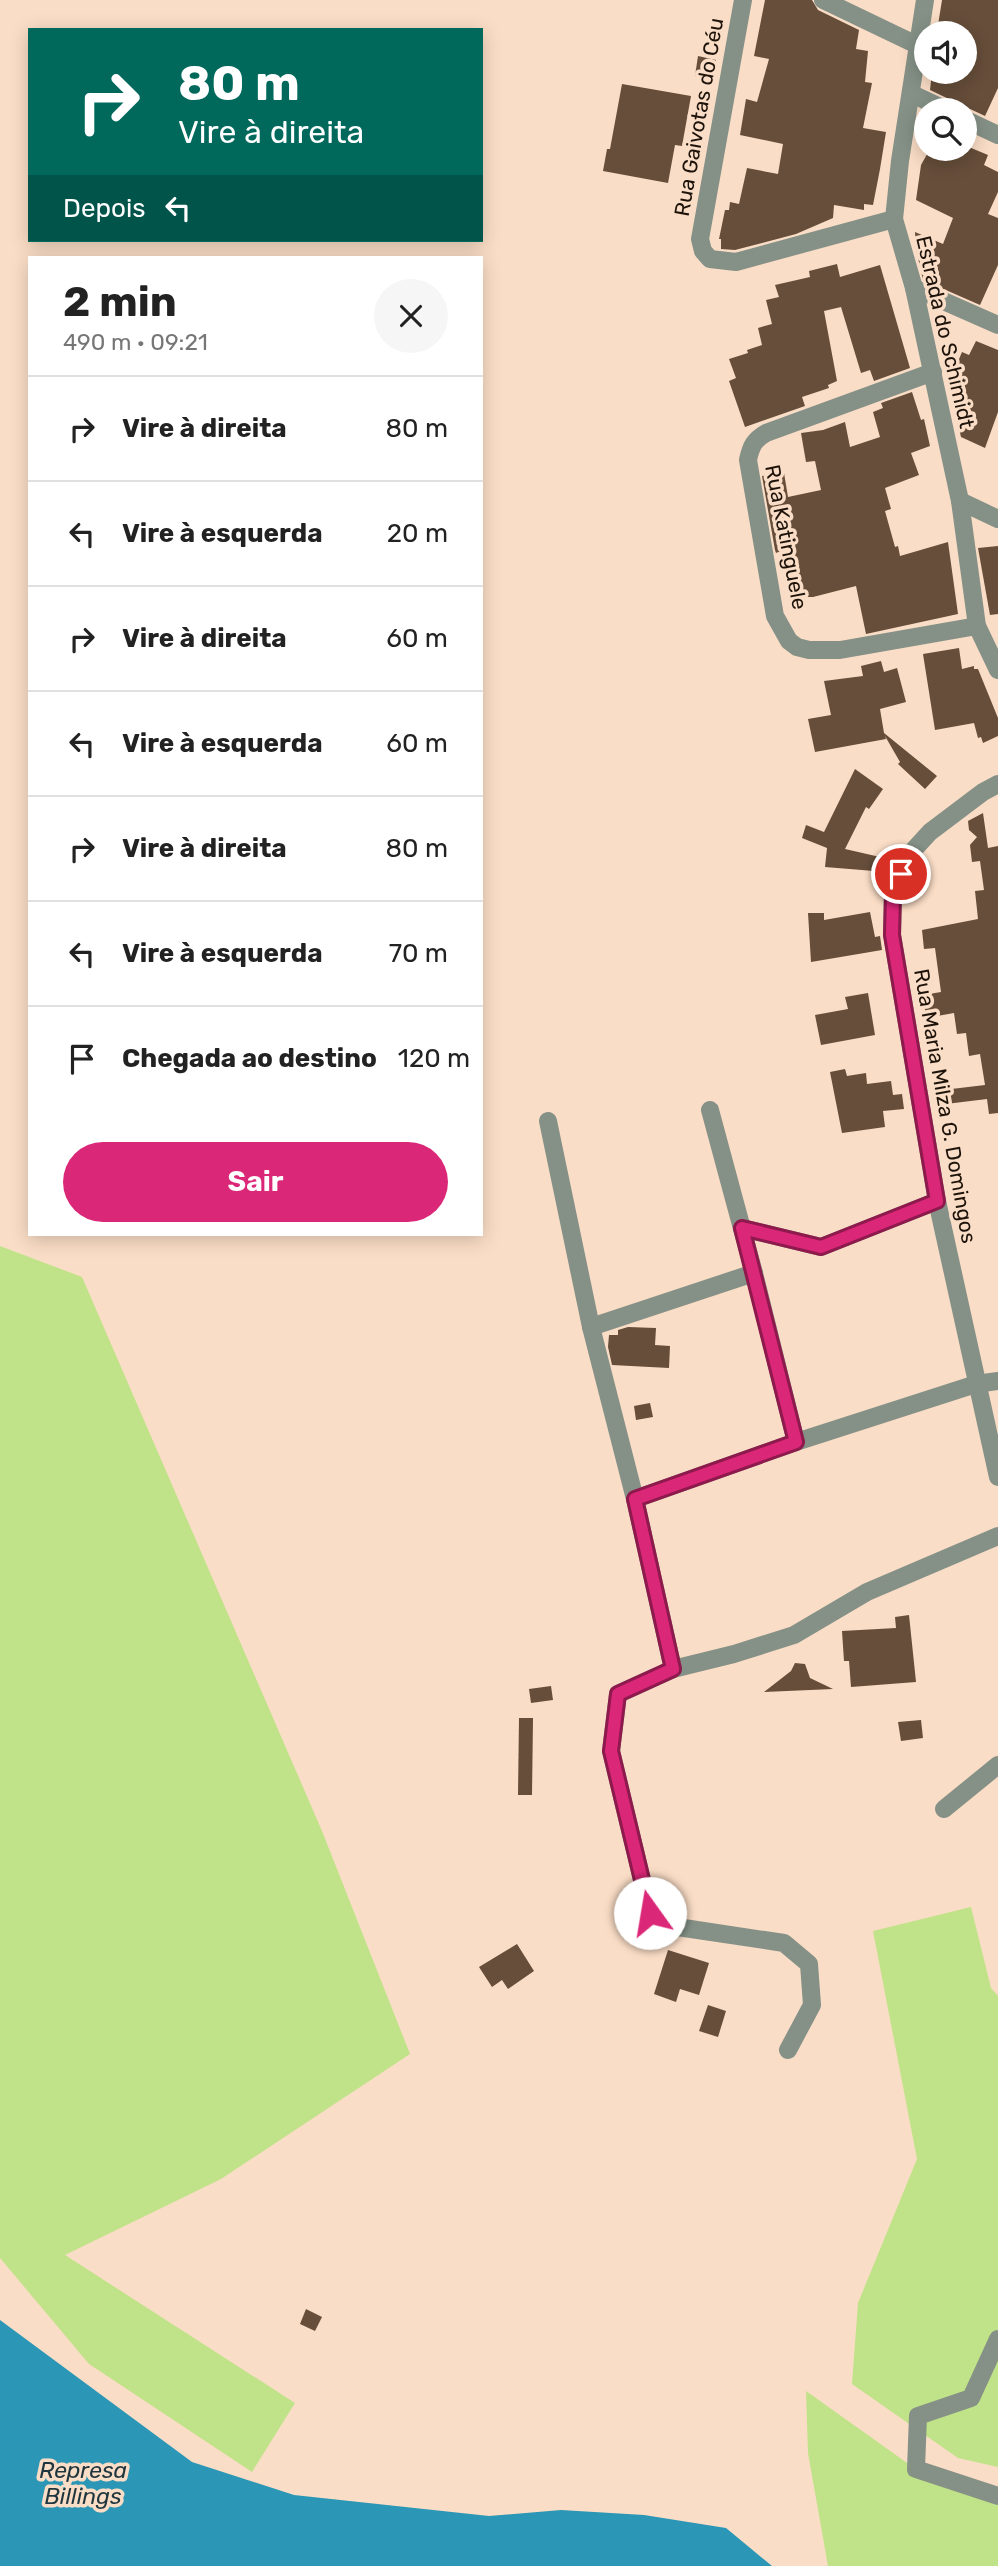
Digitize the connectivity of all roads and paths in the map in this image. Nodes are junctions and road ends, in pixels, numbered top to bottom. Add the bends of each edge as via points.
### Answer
1 (743, 0) edge
2 (822, 0) edge
3 (925, 0) edge
4 (922, 21) edge
5 (914, 44) edge
6 (914, 80) edge
7 (912, 94) junction
8 (920, 98) edge
9 (977, 125) edge
10 (998, 135) edge
11 (894, 219) junction
12 (914, 288) junction
13 (998, 325) edge
14 (933, 372) junction
15 (960, 501) junction
16 (998, 519) edge
17 (977, 626) junction
18 (998, 670) edge
19 (998, 784) edge
20 (710, 1110) dead end
21 (548, 1121) dead end
22 (937, 1201) junction
23 (742, 1228) junction
24 (754, 1273) junction
25 (591, 1326) junction
26 (998, 1381) edge
27 (976, 1384) junction
28 (796, 1442) junction
29 (998, 1477) edge
30 (635, 1499) junction
31 (998, 1536) edge
32 (673, 1669) junction
33 (998, 1765) edge
34 (944, 1809) dead end
35 (788, 2049) dead end
36 (998, 2339) edge
37 (998, 2496) edge

1 - 11 street, Rua Gaivotas do Céu via 700,239 703,251 709,259 736,262
2 - 5 street
3 - 4 street, Estrada do Schimidt
6 - 7 street, Estrada do Schimidt
7 - 8 street
7 - 11 street, Estrada do Schimidt
9 - 10 street
11 - 12 street, Estrada do Schimidt
12 - 13 street
12 - 14 street, Estrada do Schimidt
14 - 15 street, Estrada do Schimidt
14 - 17 street, Rua Katinguele via 766,433 750,448 748,460 775,616 789,641 809,650 840,650
15 - 16 street
15 - 17 street, Estrada do Schimidt
17 - 18 street, Estrada do Schimidt
19 - 22 street, Rua Maria Milza G. Domingos via 923,840 908,856 893,893 892,935
20 - 23 street
21 - 25 street
22 - 23 street via 821,1247
22 - 27 street, Rua Maria Milza G. Domingos
23 - 24 street
24 - 25 street
24 - 28 street
25 - 30 street
26 - 27 street
27 - 28 street
27 - 29 street, Rua Maria Milza G. Domingos
28 - 30 street
30 - 32 street
31 - 32 street via 867,1592 793,1635
32 - 35 street via 618,1694 611,1751 650,1913 664,1925 783,1943 809,1964 812,2005
33 - 34 street
36 - 37 street via 971,2398 918,2416 916,2469

